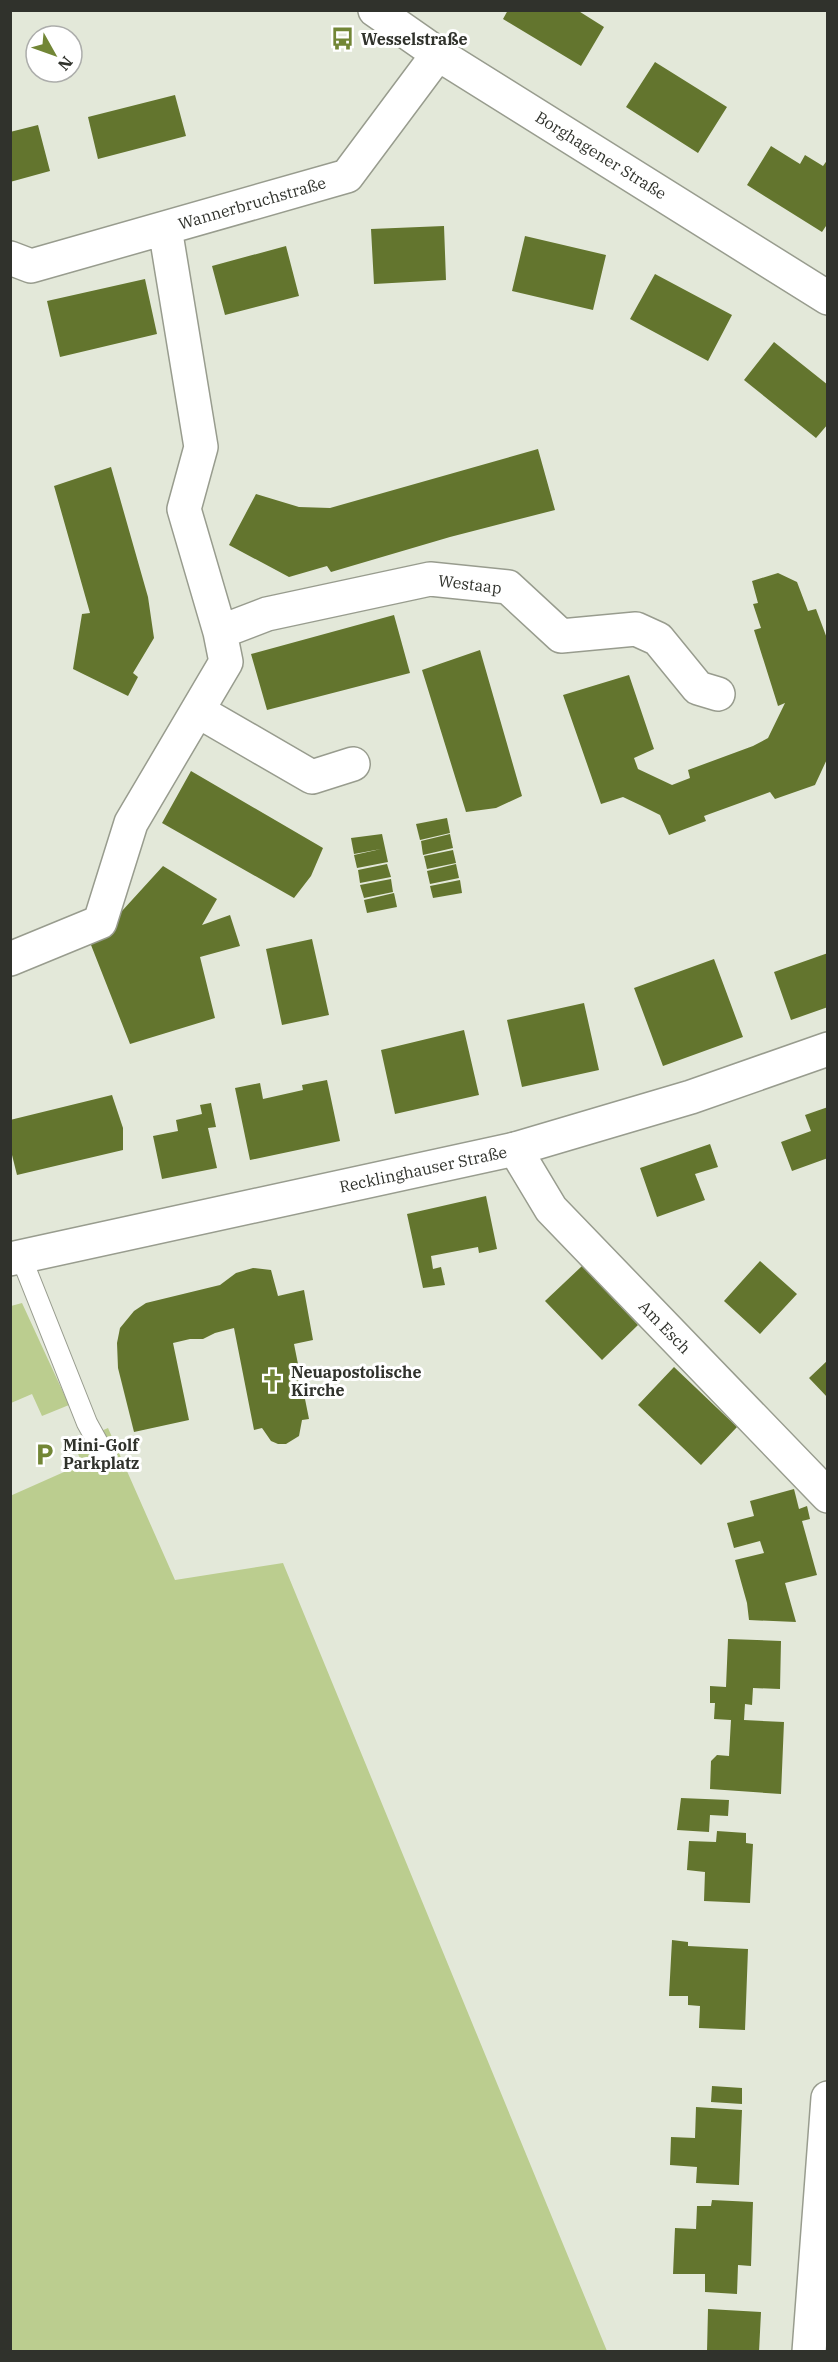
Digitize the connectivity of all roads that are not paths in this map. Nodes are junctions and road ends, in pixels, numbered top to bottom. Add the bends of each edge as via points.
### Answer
1 (375, 10) edge
2 (438, 54) junction
3 (165, 228) junction
4 (10, 258) edge
5 (828, 298) edge
6 (220, 632) junction
7 (718, 694) dead end
8 (198, 711) junction
9 (353, 764) dead end
10 (10, 959) edge
11 (828, 1049) edge
12 (514, 1149) junction
13 (16, 1258) edge
14 (103, 1452) dead end
15 (828, 1496) edge
16 (828, 2098) edge
17 (809, 2352) edge

1 - 2 street, Borghagener Straße
2 - 3 street, Wannerbruchstraße via 346,176
2 - 5 street, Borghagener Straße
3 - 4 street, Wannerbruchstraße via 31,266
3 - 6 street via 201,447 184,509
6 - 7 street, Westaap via 267,614 430,579 508,587 561,636 636,629 658,639 698,688
6 - 8 street via 226,662
8 - 9 street via 312,777
8 - 10 street via 131,823 100,922
11 - 12 street, Recklinghauser Straße via 691,1097
12 - 13 street, Recklinghauser Straße
12 - 15 street, Am Esch via 551,1209
13 - 14 lane
16 - 17 street

